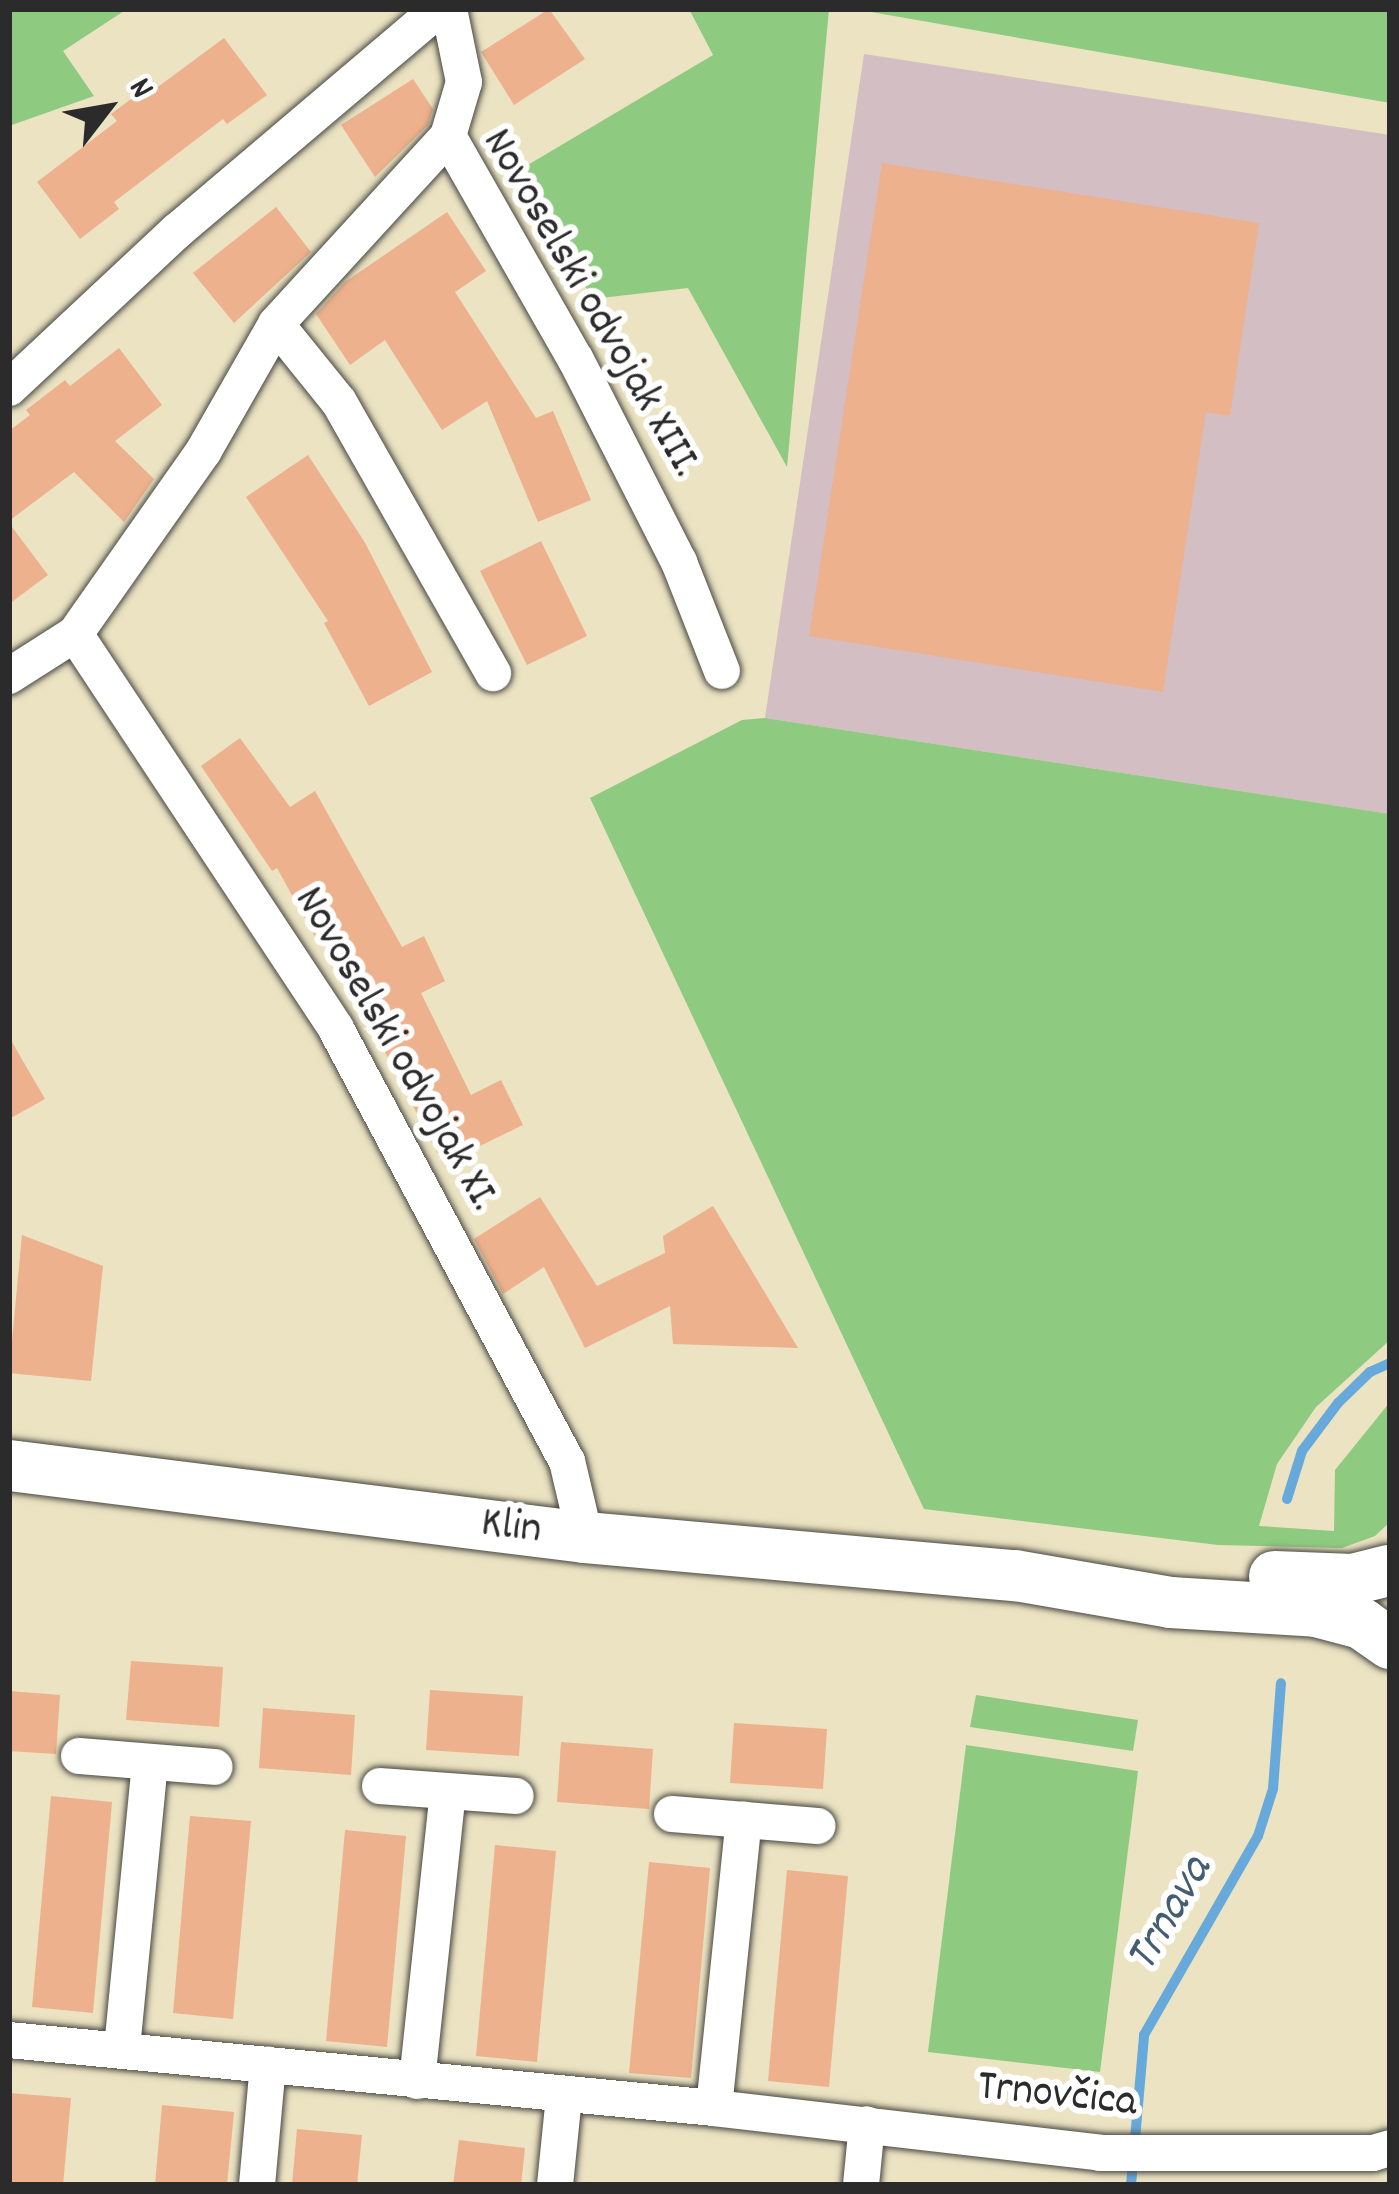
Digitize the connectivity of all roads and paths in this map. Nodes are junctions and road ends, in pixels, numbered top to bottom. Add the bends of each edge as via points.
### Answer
1 (440, 9) edge
2 (449, 9) edge
3 (448, 136) junction
4 (276, 324) junction
5 (9, 388) edge
6 (75, 634) junction
7 (722, 670) dead end
8 (493, 674) dead end
9 (9, 676) edge
10 (9, 1465) edge
11 (585, 1538) junction
12 (1389, 1569) edge
13 (1015, 1575) junction
14 (1390, 1643) edge
15 (79, 1756) dead end
16 (150, 1762) junction
17 (215, 1767) dead end
18 (380, 1786) dead end
19 (448, 1792) junction
20 (516, 1796) dead end
21 (672, 1814) dead end
22 (744, 1820) junction
23 (818, 1826) dead end
24 (9, 2041) edge
25 (122, 2048) junction
26 (268, 2064) junction
27 (417, 2081) junction
28 (564, 2096) junction
29 (714, 2108) junction
30 (867, 2124) junction
31 (1390, 2148) edge
32 (1092, 2163) edge
33 (257, 2185) edge
34 (556, 2185) edge
35 (861, 2185) edge

1 - 5 street via 177,232
2 - 3 street via 464,82
3 - 4 street, Novoselski odvojak XIII.
3 - 7 street, Novoselski odvojak XIII. via 576,360 679,562
4 - 6 street, Novoselski odvojak XIII. via 203,452
4 - 8 street via 339,402
6 - 9 street
6 - 11 street, Novoselski odvojak XI. via 336,1029 568,1460
10 - 11 street, Klin
11 - 13 street, Klin
12 - 13 street, Klin via 1352,1579
12 - 14 street via 1376,1616
13 - 14 street, Klin via 1170,1602 1332,1613
15 - 16 street
16 - 17 street
16 - 25 street
18 - 19 street
19 - 20 street
19 - 27 street
21 - 22 street
22 - 23 street
22 - 29 street
24 - 25 street, Trnovčica
25 - 26 street, Trnovčica
26 - 27 street, Trnovčica
26 - 33 street
27 - 28 street, Trnovčica
28 - 29 street, Trnovčica
28 - 34 street
29 - 30 street, Trnovčica
30 - 32 street, Trnovčica
30 - 35 street
31 - 32 street, Trnovčica

